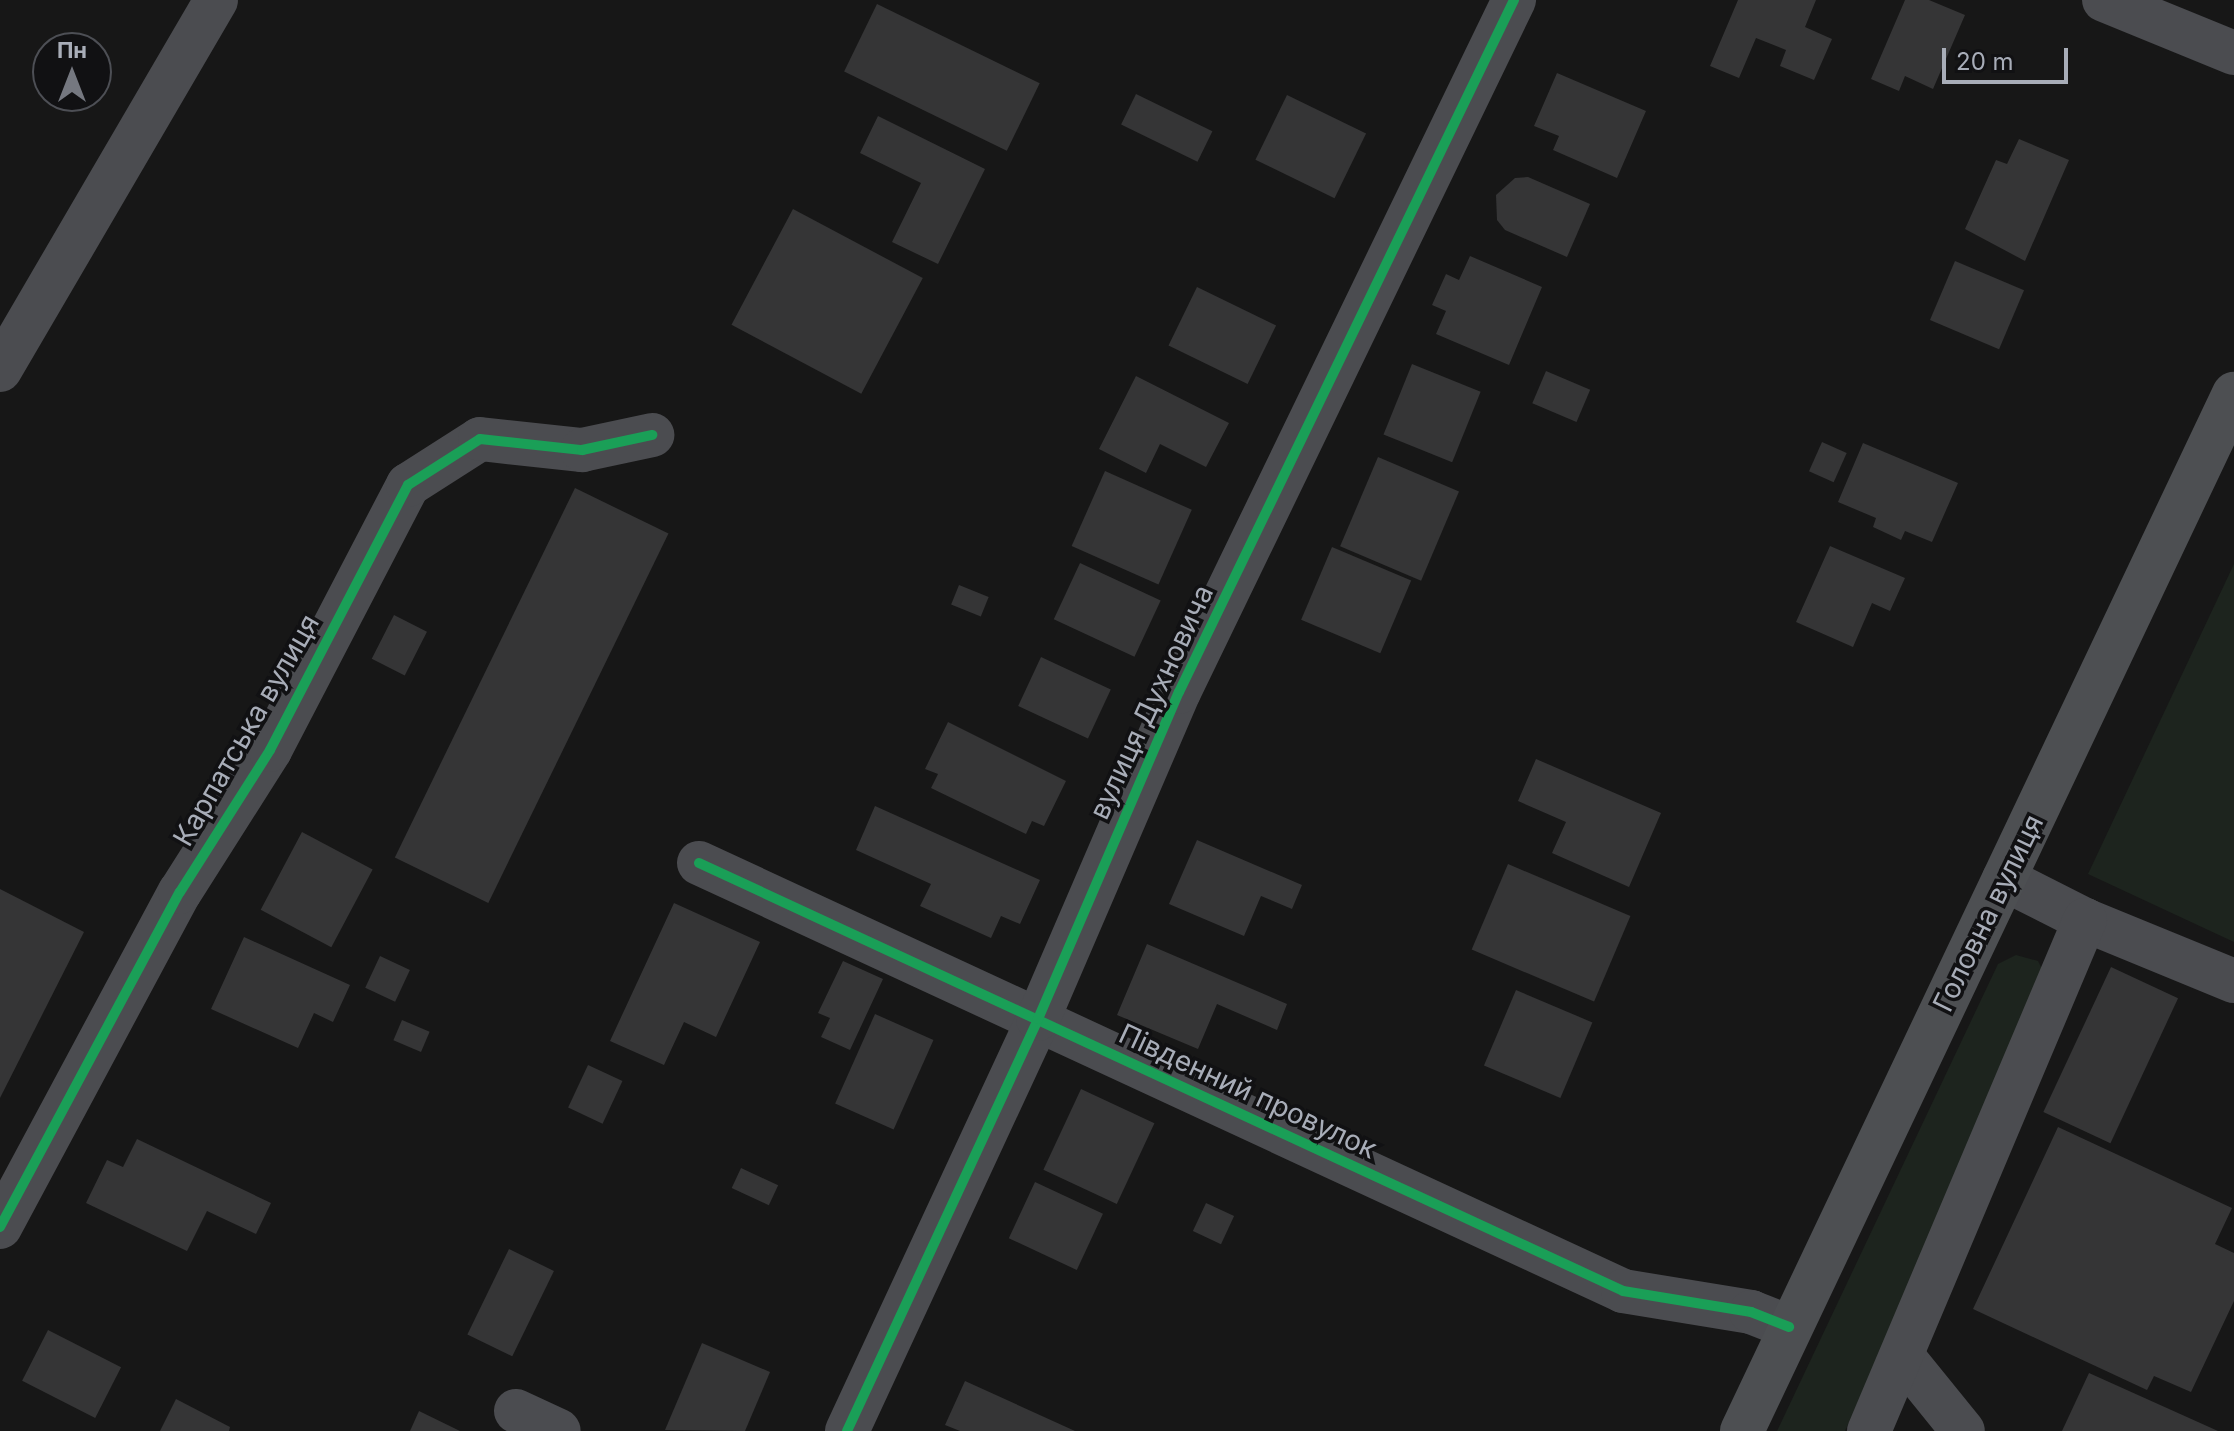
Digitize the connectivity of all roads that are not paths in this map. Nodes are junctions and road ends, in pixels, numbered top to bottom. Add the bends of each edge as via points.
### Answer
1 (216, 0) edge
2 (1514, 0) edge
3 (2104, 0) edge
4 (2234, 53) edge
5 (0, 370) edge
6 (2234, 394) edge
7 (652, 435) dead end
8 (699, 863) dead end
9 (2004, 879) junction
10 (2085, 920) junction
11 (2234, 981) edge
12 (1038, 1019) junction
13 (0, 1227) edge
14 (1789, 1327) junction
15 (1903, 1357) junction
16 (516, 1411) dead end
17 (559, 1431) edge
18 (847, 1431) edge
19 (1742, 1431) edge
20 (1869, 1431) edge
21 (1963, 1431) edge

1 - 5 street
2 - 12 street, вулиця Духновича via 1179,692
3 - 4 street
6 - 9 main road, Головна вулиця
7 - 13 street, Карпатська вулиця via 582,450 480,439 408,485 270,750 180,892
8 - 12 street, Південний провулок
9 - 10 street
9 - 14 main road, Головна вулиця
10 - 11 street
10 - 15 street
12 - 14 street, Південний провулок via 1623,1291 1751,1312
12 - 18 street, вулиця Духновича
14 - 19 main road, Головна вулиця
15 - 20 street
15 - 21 street
16 - 17 street

